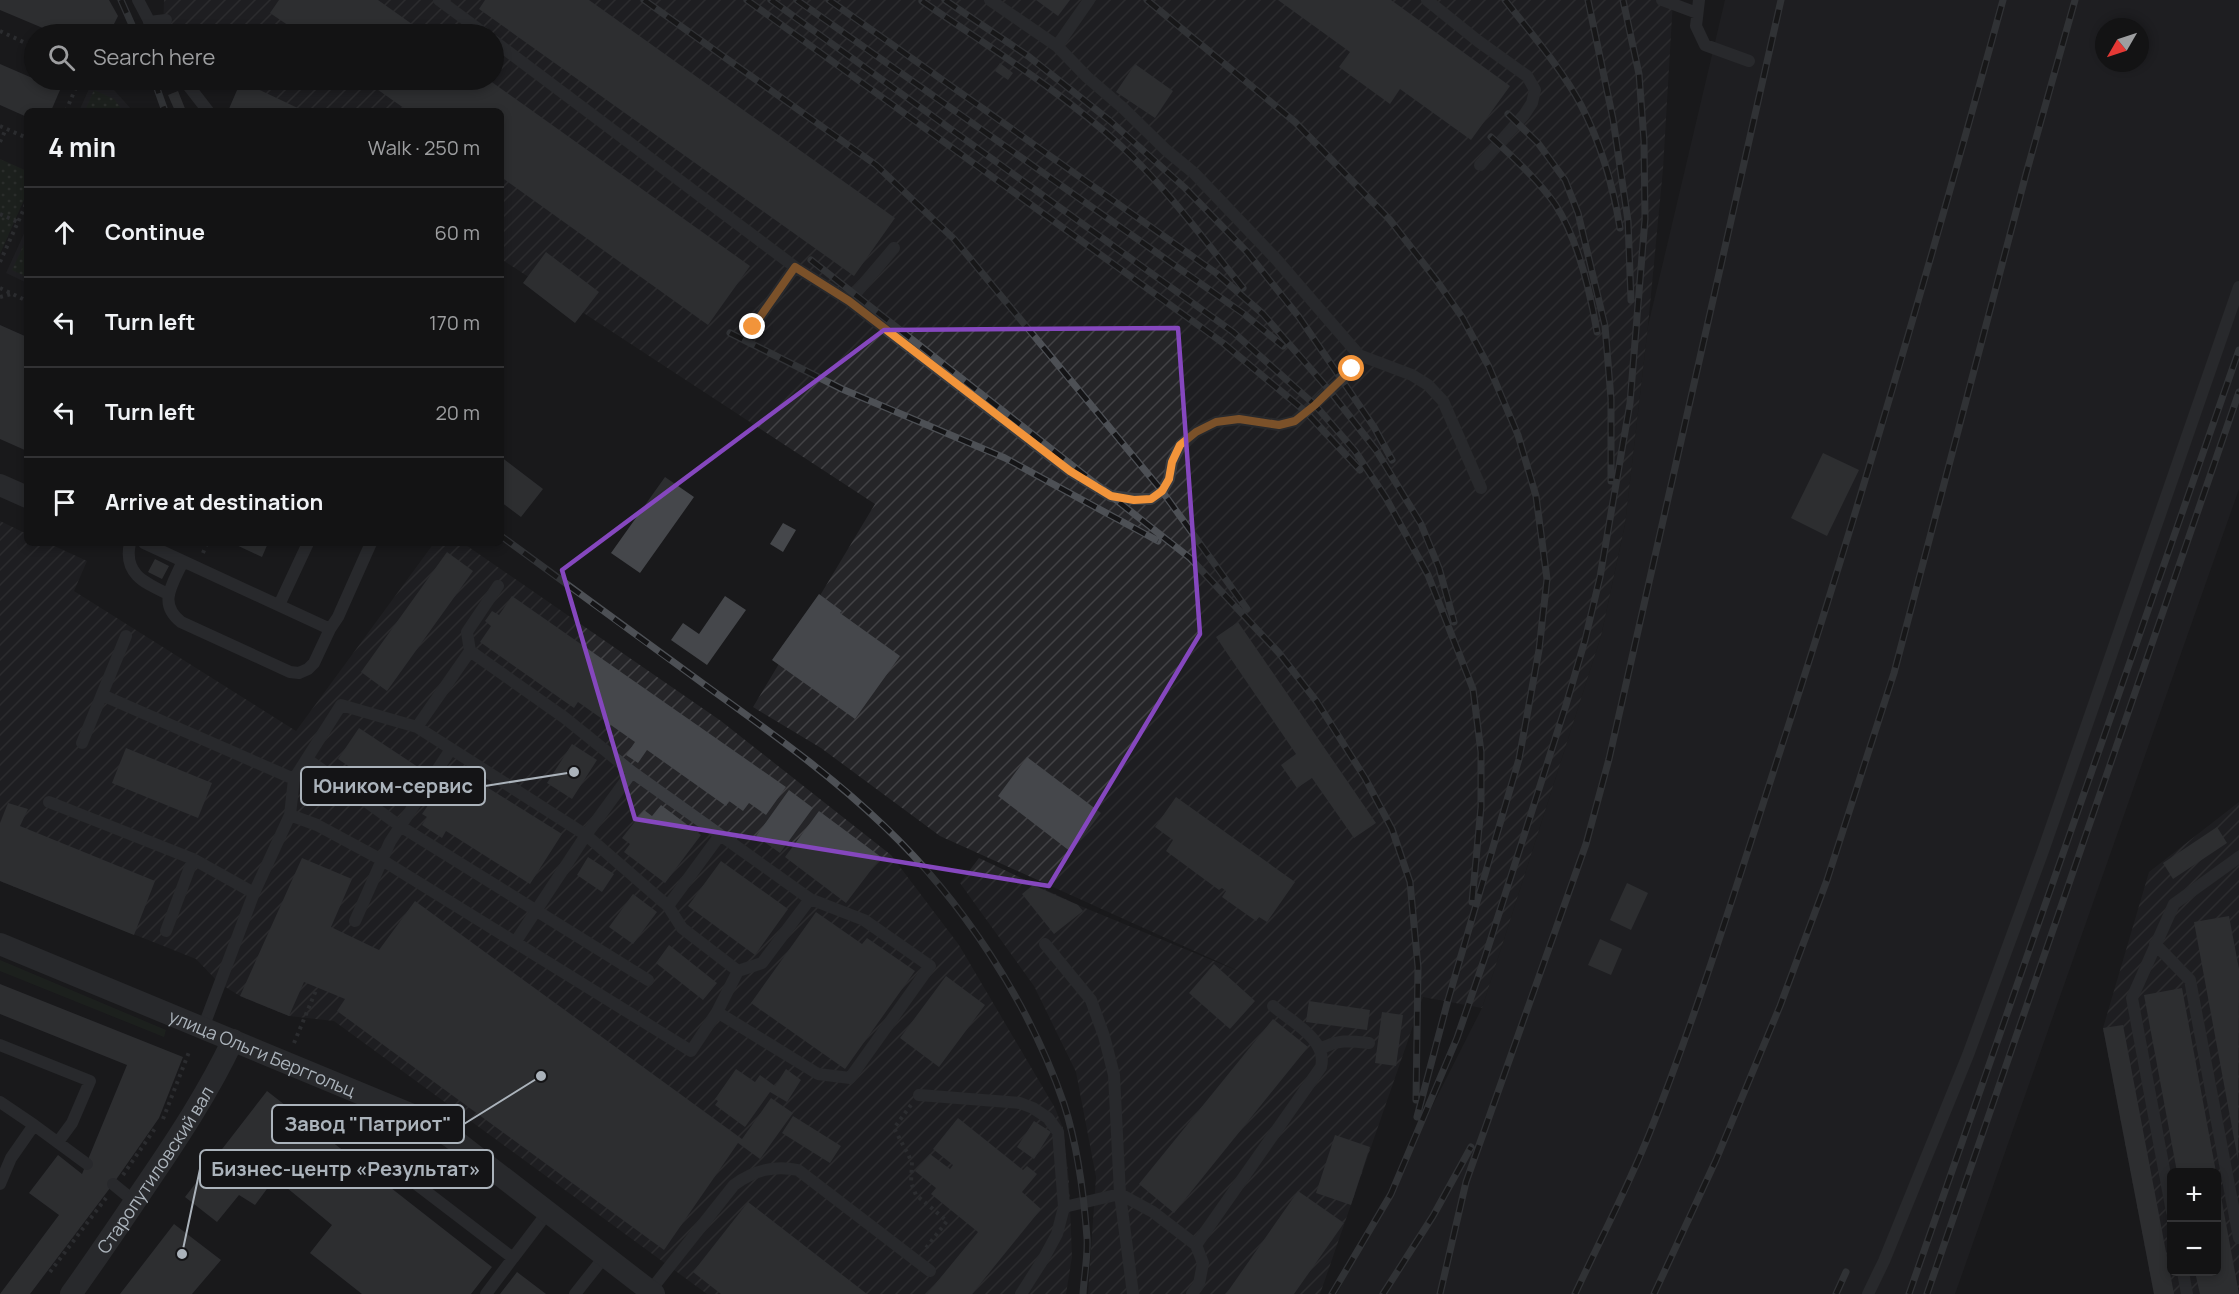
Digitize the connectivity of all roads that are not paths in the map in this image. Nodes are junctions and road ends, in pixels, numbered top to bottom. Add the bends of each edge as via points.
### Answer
1 (138, 0) edge
2 (439, 0) edge
3 (990, 0) edge
4 (1089, 0) edge
5 (1427, 0) edge
6 (1662, 0) edge
7 (453, 4) edge
8 (1698, 6) edge
9 (166, 20) dead end
10 (149, 22) joint
11 (474, 24) edge
12 (1057, 46) junction
13 (504, 49) edge
14 (1749, 61) dead end
15 (192, 90) edge
16 (206, 108) edge
17 (1480, 165) dead end
18 (894, 248) dead end
19 (795, 267) junction
20 (2239, 287) edge
21 (849, 301) junction
22 (753, 327) dead end
23 (1359, 354) junction
24 (0, 485) edge
25 (1480, 488) dead end
26 (24, 497) edge
27 (130, 546) edge
28 (150, 546) edge
29 (307, 546) edge
30 (370, 546) edge
31 (183, 561) junction
32 (498, 586) dead end
33 (168, 594) junction
34 (279, 606) junction
35 (330, 629) junction
36 (126, 636) dead end
37 (470, 651) junction
38 (102, 695) junction
39 (417, 727) junction
40 (82, 743) dead end
41 (451, 749) junction
42 (307, 759) junction
43 (632, 772) junction
44 (294, 779) junction
45 (49, 802) dead end
46 (290, 815) junction
47 (400, 826) junction
48 (586, 835) junction
49 (720, 835) junction
50 (2239, 857) edge
51 (192, 859) junction
52 (382, 860) junction
53 (254, 893) junction
54 (810, 899) junction
55 (668, 906) junction
56 (536, 909) junction
57 (355, 921) dead end
58 (166, 931) dead end
59 (516, 941) junction
60 (0, 944) edge
61 (1045, 944) dead end
62 (2155, 944) junction
63 (738, 971) junction
64 (648, 980) dead end
65 (1273, 1006) dead end
66 (717, 1011) junction
67 (203, 1028) junction
68 (233, 1040) junction
69 (1370, 1043) dead end
70 (0, 1045) edge
71 (1321, 1049) junction
72 (919, 1095) road end
73 (0, 1102) edge
74 (34, 1125) junction
75 (58, 1142) junction
76 (87, 1164) dead end
77 (407, 1177) dead end
78 (0, 1184) edge
79 (114, 1185) road end
80 (2167, 1185) edge
81 (1120, 1194) junction
82 (135, 1202) junction
83 (1064, 1207) junction
84 (548, 1212) junction
85 (2239, 1238) edge
86 (1196, 1245) junction
87 (605, 1256) junction
88 (513, 1258) junction
89 (930, 1271) dead end
90 (2183, 1276) edge
91 (652, 1292) edge
92 (70, 1294) edge
93 (486, 1294) edge
94 (575, 1294) edge
95 (1021, 1294) edge
96 (1133, 1294) edge
97 (1192, 1294) edge
98 (1868, 1294) edge
99 (2187, 1294) edge

1 - 10 lane
2 - 7 lane
3 - 12 lane
4 - 12 lane
5 - 17 lane via 1527,76 1535,90 1533,103
6 - 8 lane
7 - 11 lane
8 - 14 lane via 1696,26 1705,45
9 - 10 lane
12 - 23 lane via 1194,173
13 - 19 lane
15 - 16 lane
18 - 21 lane
19 - 21 lane
19 - 22 lane
20 - 98 lane via 1968,1055
21 - 23 lane via 1070,471 1111,496 1134,500 1151,499 1162,491 1180,445 1196,432 1216,422 1239,419 1279,425 1295,421 1342,380
23 - 25 lane via 1412,375 1436,393
24 - 26 street
27 - 33 lane via 129,562 134,573 142,582
28 - 31 lane
29 - 34 lane
30 - 35 lane
31 - 33 lane
31 - 34 lane
32 - 37 lane via 467,633
33 - 35 lane via 168,605 181,622 290,672 299,673 314,663
34 - 35 lane
36 - 38 lane
37 - 39 lane
37 - 43 lane via 565,718
38 - 40 lane
38 - 44 lane
39 - 41 lane
39 - 42 lane via 341,705
41 - 47 lane
41 - 48 lane
42 - 44 lane
42 - 47 lane
43 - 48 lane
43 - 49 lane
44 - 46 lane
45 - 51 lane
46 - 52 lane
46 - 53 lane
47 - 52 lane
47 - 56 lane
48 - 55 lane
48 - 56 lane
49 - 54 lane
49 - 55 lane
50 - 62 lane via 2174,903
51 - 53 lane
51 - 58 lane
52 - 57 lane
52 - 59 lane
53 - 67 lane
54 - 63 lane via 762,963
54 - 66 lane via 864,920 930,966 850,1078 818,1074
55 - 63 lane via 682,928
56 - 59 lane
56 - 64 lane
59 - 66 lane via 691,1051
60 - 67 street, улица Ольги Берггольц
61 - 81 lane via 1091,1000 1104,1036 1114,1075
62 - 80 lane via 2132,999
62 - 85 lane via 2190,980
63 - 66 lane
65 - 71 lane
67 - 68 street, улица Ольги Берггольц
68 - 82 street, Старопутиловский вал via 186,1126
68 - 84 street, улица Ольги Берггольц via 422,1119
69 - 71 lane via 1345,1040
70 - 75 lane via 90,1081 72,1123
71 - 86 lane via 1321,1067
72 - 83 lane via 1020,1103 1048,1118 1058,1132
73 - 74 lane
74 - 75 lane
74 - 78 lane via 11,1158
75 - 76 lane
77 - 88 lane
79 - 82 lane
81 - 83 lane
81 - 86 lane via 1153,1212
81 - 96 lane
82 - 92 street, Старопутиловский вал
83 - 95 lane via 1057,1234
84 - 87 street, улица Ольги Берггольц
84 - 88 lane
86 - 97 lane via 1203,1263 1199,1284
87 - 91 street, улица Ольги Берггольц
87 - 94 lane
88 - 93 lane
89 - 91 lane via 798,1170 782,1167 748,1175 734,1185
90 - 99 lane

